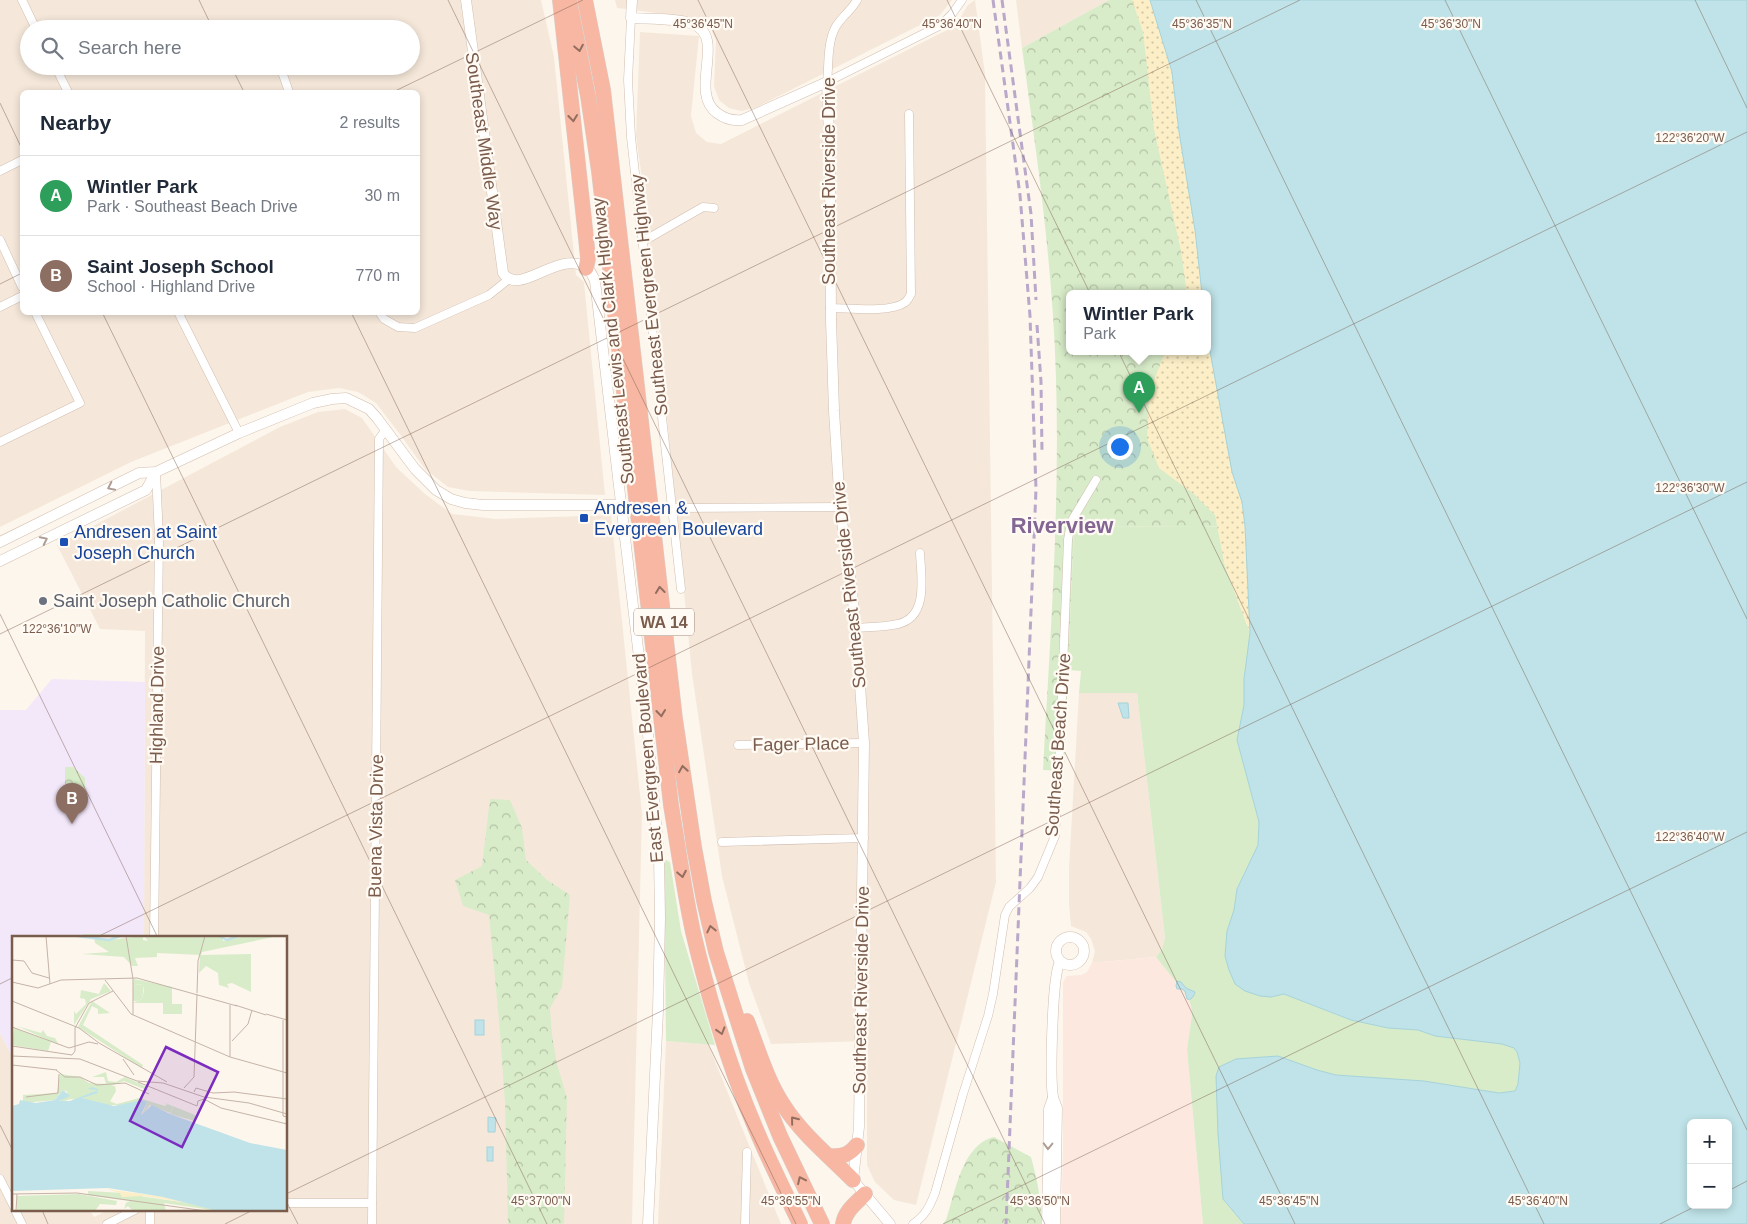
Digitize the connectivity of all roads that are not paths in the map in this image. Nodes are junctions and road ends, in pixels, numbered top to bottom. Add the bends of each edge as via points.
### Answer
1 (22, 0) edge
2 (466, 0) edge
3 (560, 0) edge
4 (569, 0) edge
5 (585, 0) edge
6 (632, 0) edge
7 (857, 0) edge
8 (962, 0) edge
9 (631, 18) junction
10 (32, 20) edge
11 (60, 75) edge
12 (283, 75) edge
13 (827, 82) junction
14 (67, 90) edge
15 (288, 90) edge
16 (909, 114) dead end
17 (20, 161) edge
18 (0, 171) edge
19 (714, 208) dead end
20 (0, 240) edge
21 (642, 242) junction
22 (586, 268) junction
23 (510, 279) junction
24 (20, 283) edge
25 (20, 297) edge
26 (0, 307) edge
27 (830, 308) junction
28 (36, 315) edge
29 (180, 315) edge
30 (381, 315) edge
31 (386, 430) junction
32 (239, 433) junction
33 (0, 442) edge
34 (156, 472) junction
35 (1096, 480) dead end
36 (622, 505) junction
37 (840, 507) junction
38 (673, 508) junction
39 (0, 542) edge
40 (920, 553) dead end
41 (0, 561) edge
42 (681, 589) dead end
43 (856, 628) junction
44 (864, 743) junction
45 (738, 745) dead end
46 (864, 838) junction
47 (722, 842) dead end
48 (154, 936) edge
49 (716, 952) junction
50 (1060, 962) dead end
51 (1053, 1098) junction
52 (858, 1146) junction
53 (747, 1152) dead end
54 (829, 1156) junction
55 (0, 1179) edge
56 (853, 1180) junction
57 (865, 1194) junction
58 (288, 1203) edge
59 (372, 1204) junction
60 (12, 1205) edge
61 (16, 1212) edge
62 (131, 1212) edge
63 (22, 1224) edge
64 (107, 1224) edge
65 (372, 1224) edge
66 (648, 1224) edge
67 (745, 1224) edge
68 (800, 1224) edge
69 (822, 1224) edge
70 (843, 1224) edge
71 (890, 1224) edge
72 (913, 1224) edge
73 (1046, 1224) edge
74 (1055, 1224) edge

1 - 10 street
2 - 23 street, Southeast Middle Way via 500,260 503,273
3 -> 22 highway via 588,258
4 -> 68 highway, Southeast Lewis and Clark Highway / WA 14 via 599,171 670,804 681,868 693,931 727,1049 758,1133
49 -> 5 highway, Southeast Lewis and Clark Highway / WA 14 via 694,847 675,720 613,168 603,90
6 - 9 street, Southeast Evergreen Highway
7 - 13 street, Southeast Riverside Drive via 836,28 830,44
8 - 13 street via 941,25
9 - 13 street via 692,24 704,32 708,42 705,81 708,103 723,117 734,121 749,118
9 - 21 street, Southeast Evergreen Highway via 630,118
11 - 14 street
12 - 15 street
13 - 27 street, Southeast Riverside Drive
16 - 27 street via 911,294 899,306
17 - 18 street
19 - 21 street via 703,208
20 - 24 street
21 - 38 street, Southeast Evergreen Highway
22 - 23 street via 567,262 520,281
22 - 36 street, East Evergreen Boulevard via 595,280
23 - 30 street via 489,295 415,328 398,327
25 - 26 street
27 - 37 street, Southeast Riverside Drive
28 - 33 street via 80,403
29 - 32 street
31 - 32 street via 369,409 346,398 313,403
31 - 36 street via 415,469 436,490 451,499 483,505
31 - 59 street, Buena Vista Drive via 379,439
32 - 34 street
34 -> 39 street via 139,473
41 -> 34 street via 146,490
34 - 48 street, Highland Drive via 159,547
35 - 72 street, Southeast Beach Drive via 1071,522 1068,540 1055,836 1034,882 1005,915 988,1016 930,1207
36 - 66 street, East Evergreen Boulevard via 659,856 658,1011
37 - 38 street
37 - 43 street, Southeast Riverside Drive
38 - 42 street, Southeast Evergreen Highway
40 - 43 street via 921,595 913,615 899,624
43 - 44 street, Southeast Riverside Drive
44 - 45 street, Fager Place
44 - 46 street, Southeast Riverside Drive
46 - 47 street
46 - 52 street, Southeast Riverside Drive
54 -> 49 highway via 783,1105 735,987
69 -> 49 highway, Southeast Lewis and Clark Highway / WA 14 via 768,1107 740,1032
50 - 51 street via 1055,985
51 -> 73 street via 1049,1109
51 - 74 street via 1057,1108
52 - 54 highway via 851,1153
52 - 56 street, Southeast Riverside Drive
53 - 67 street
54 - 56 highway
55 - 60 street
56 - 57 street
57 - 70 highway via 848,1211
57 - 71 street
58 - 59 street
59 - 65 street, Buena Vista Drive
61 - 63 street
62 - 64 street

